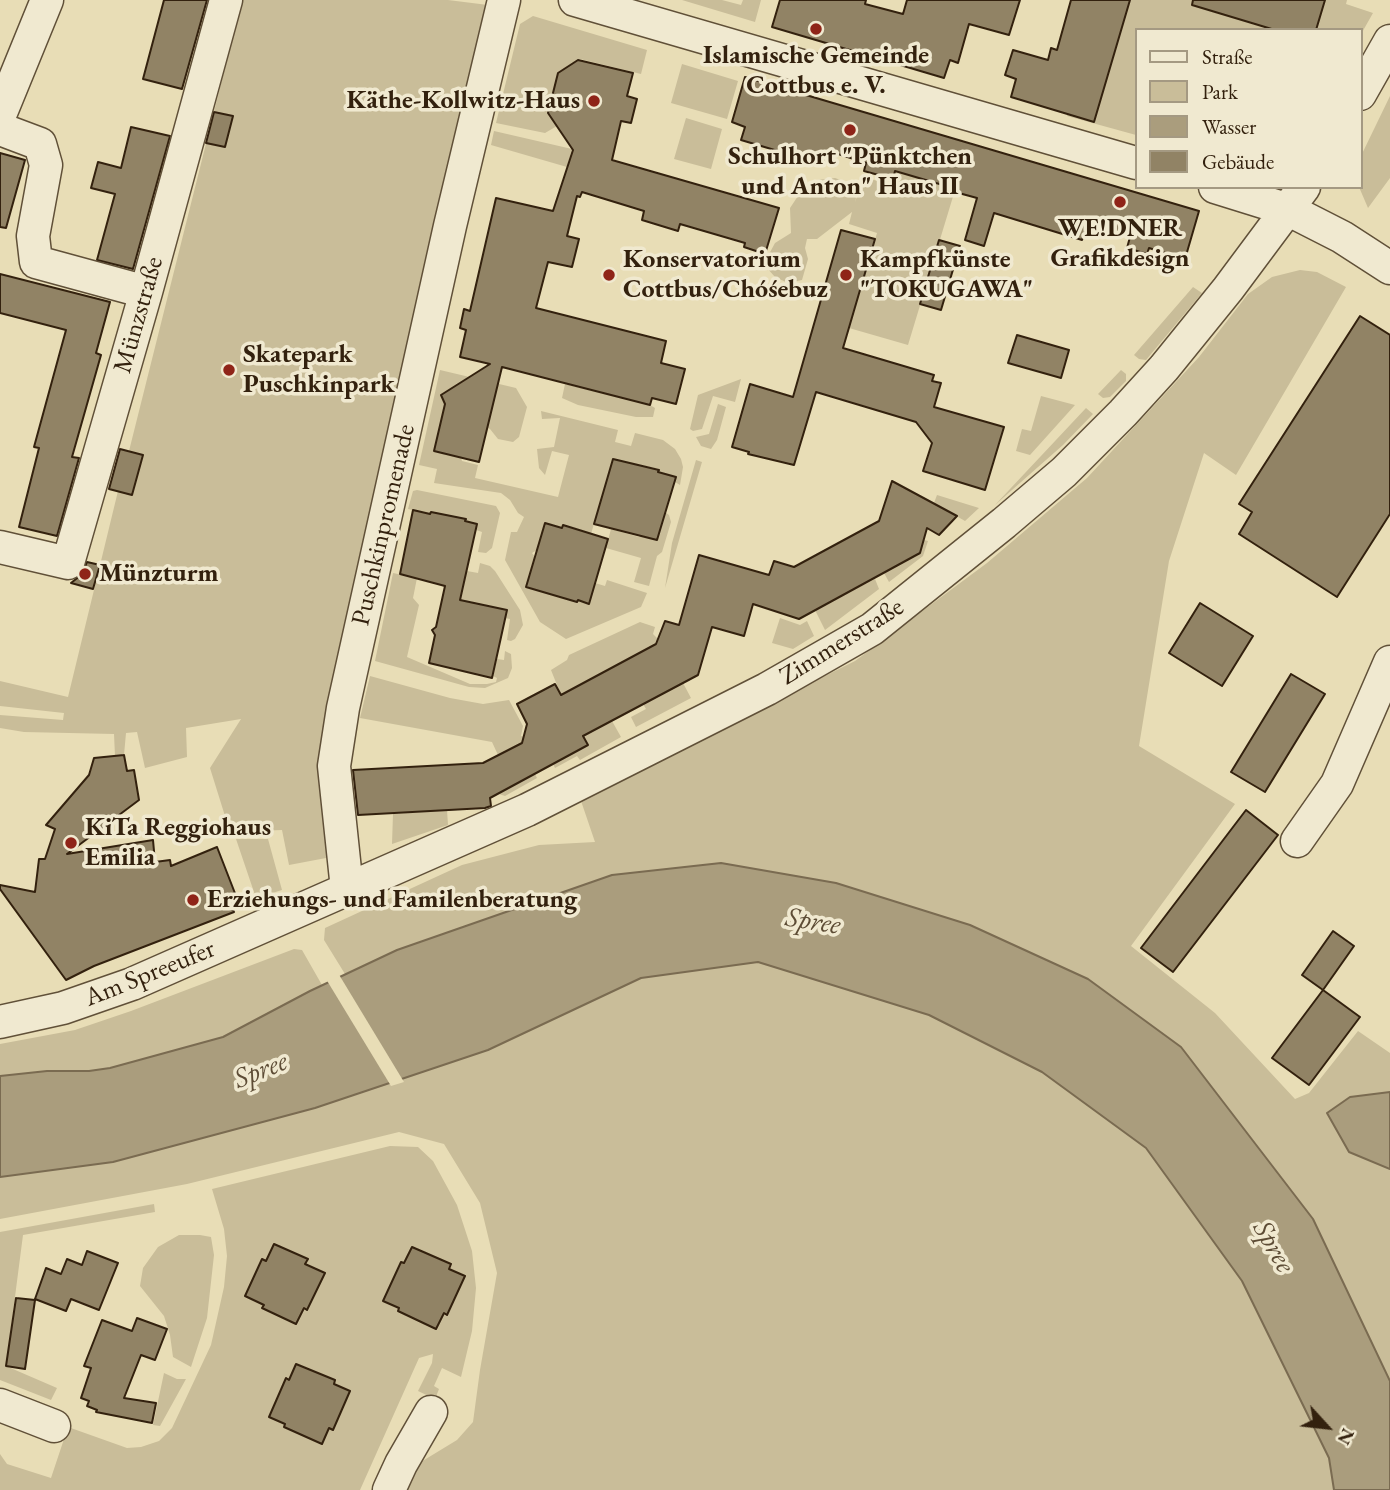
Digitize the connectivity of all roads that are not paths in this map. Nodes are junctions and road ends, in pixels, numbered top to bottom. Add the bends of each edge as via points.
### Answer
1 (47, 0) edge
2 (226, 0) edge
3 (504, 0) edge
4 (575, 0) edge
5 (1390, 41) edge
6 (1362, 90) edge
7 (0, 115) edge
8 (0, 129) edge
9 (1134, 162) edge
10 (1229, 189) edge
11 (1297, 199) edge
12 (1390, 268) edge
13 (146, 292) junction
14 (0, 547) edge
15 (1390, 662) edge
16 (1297, 841) dead end
17 (347, 890) junction
18 (295, 912) joint
19 (0, 1022) edge
20 (0, 1405) edge
21 (431, 1412) dead end
22 (54, 1426) dead end
23 (389, 1490) edge

1 - 7 street
2 - 13 street, Münzstraße
3 - 17 street, Puschkinpromenade via 343,708 334,766
4 - 9 street
5 - 6 street
8 - 13 street via 40,144 46,165 33,236 36,262
10 - 11 street
11 - 12 street via 1342,237
11 - 17 street, Zimmerstraße via 1123,413 1034,498 872,629 767,689 527,810
13 - 14 street, Münzstraße via 68,563
15 - 16 street via 1338,784
17 - 18 street, Zimmerstraße
18 - 19 street, Am Spreeufer via 132,984 63,1009
20 - 22 street
21 - 23 street

